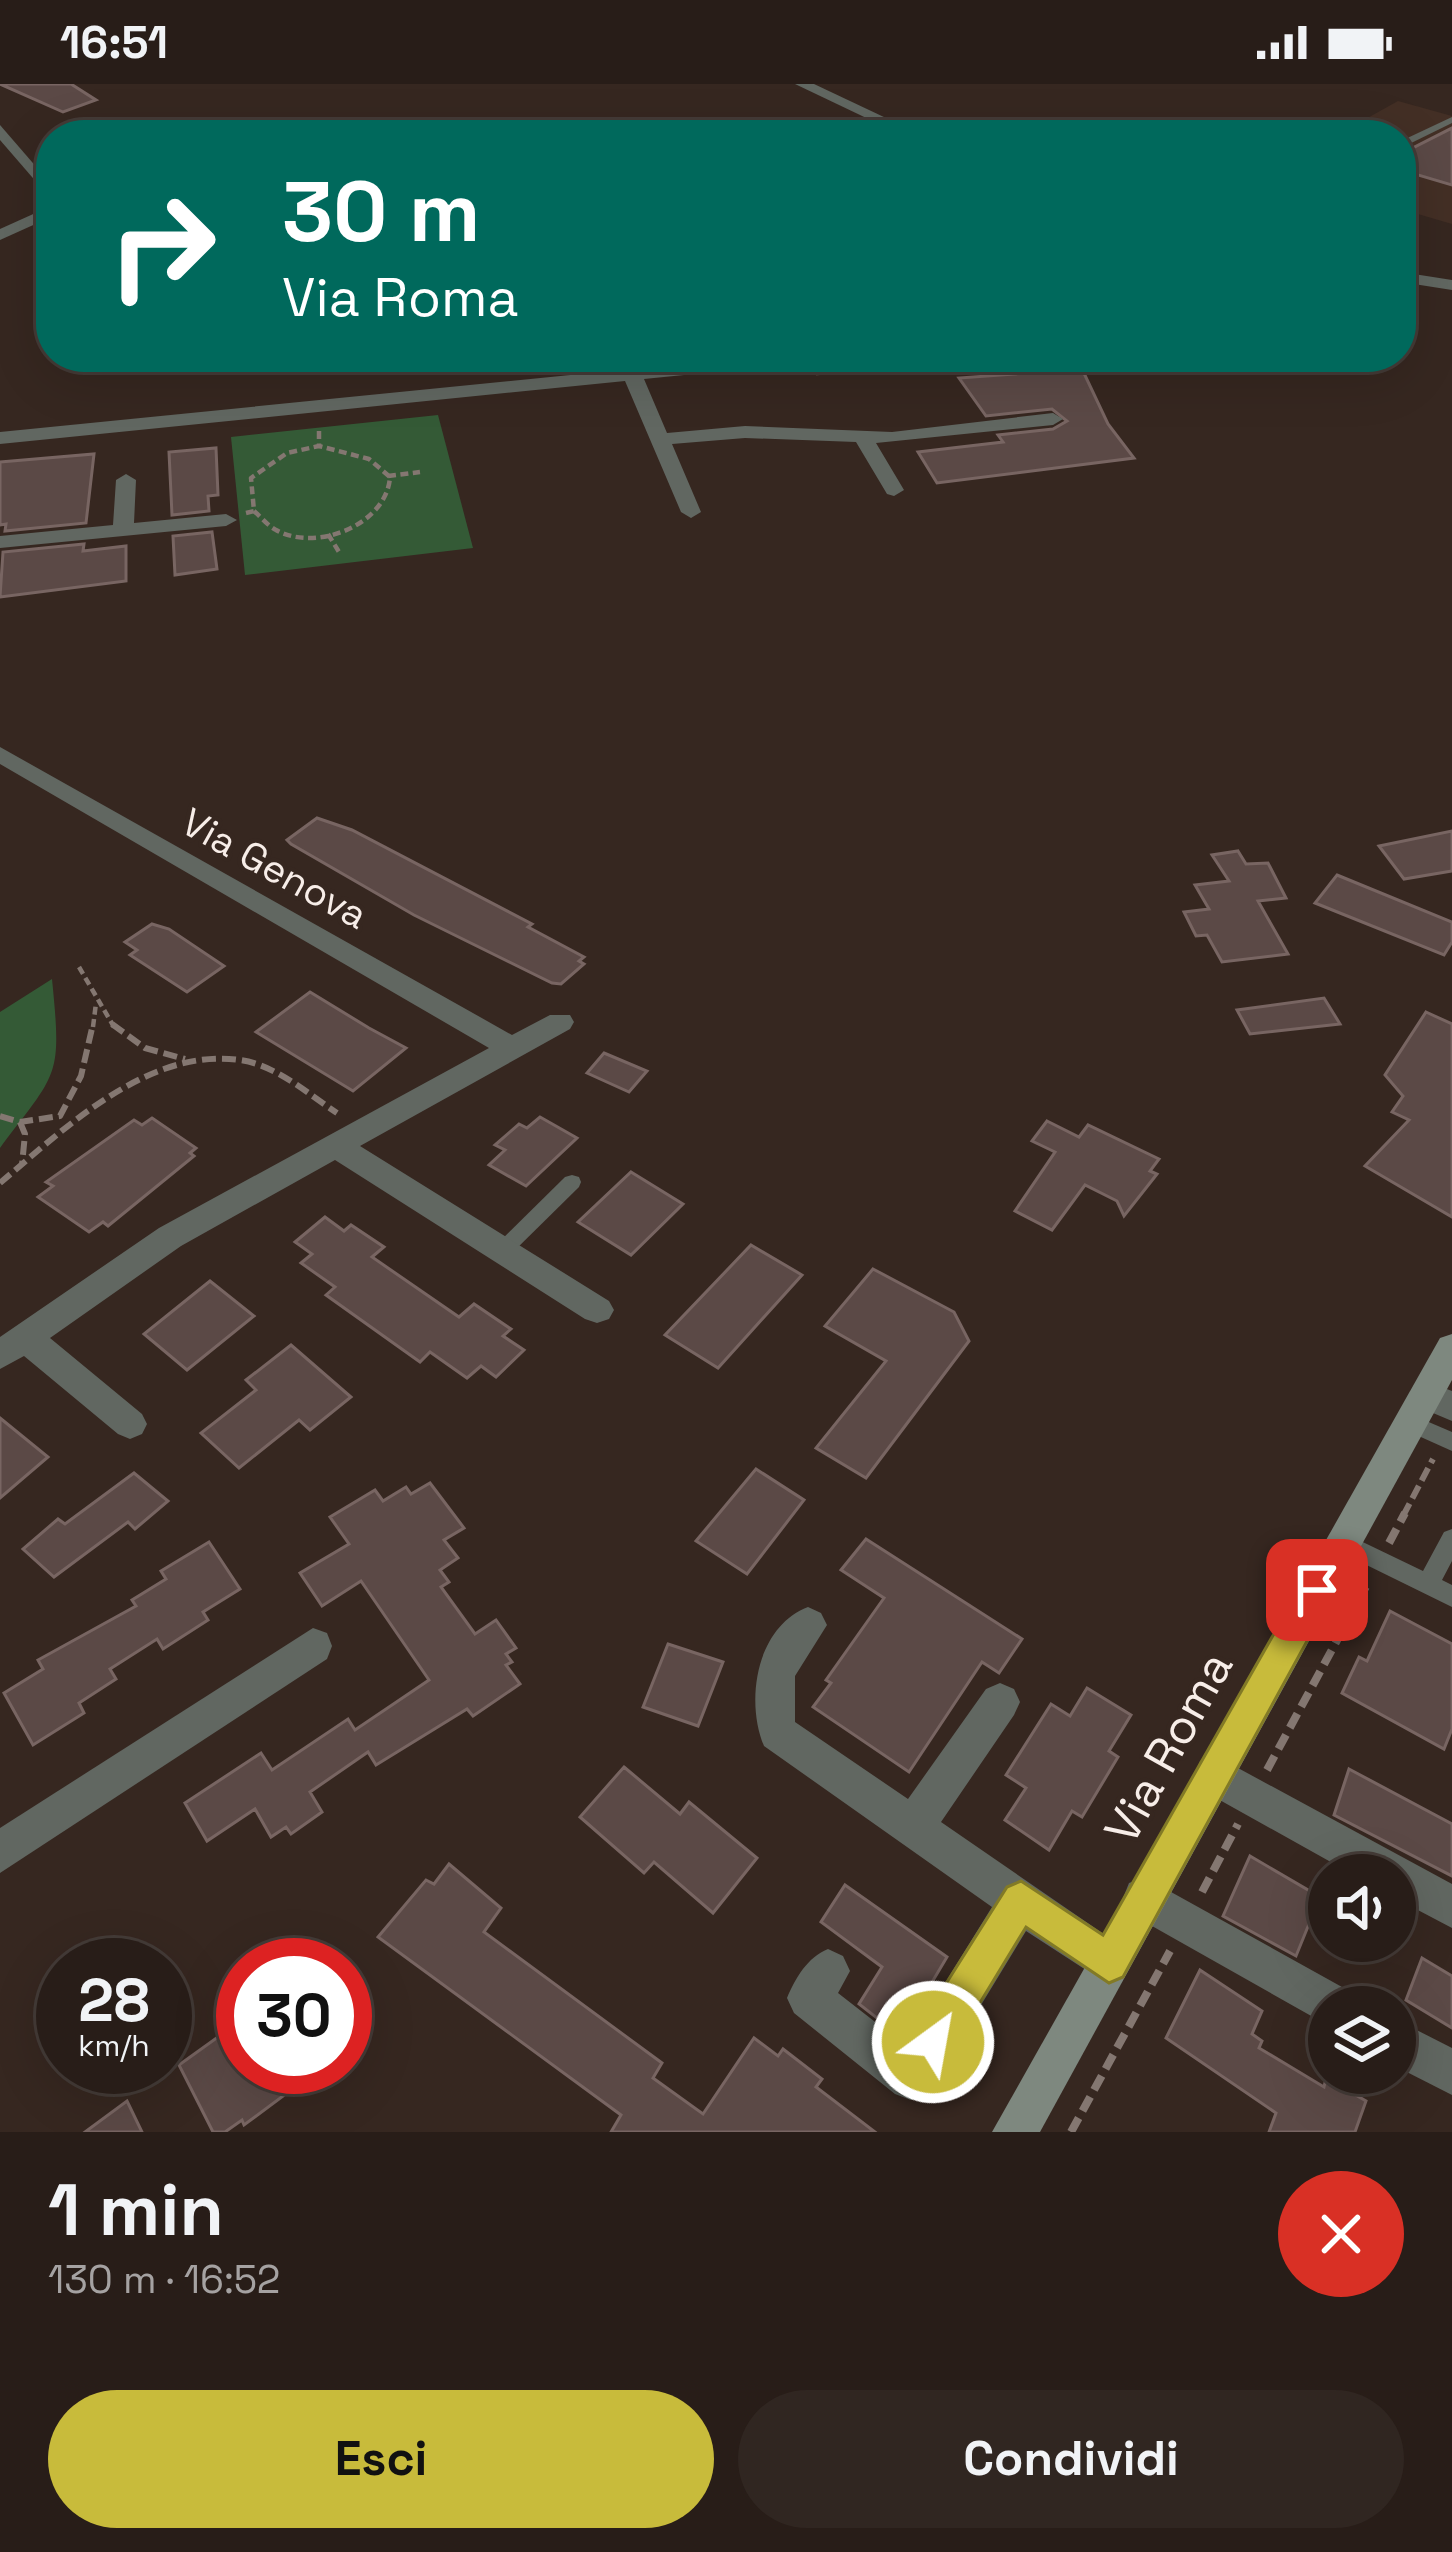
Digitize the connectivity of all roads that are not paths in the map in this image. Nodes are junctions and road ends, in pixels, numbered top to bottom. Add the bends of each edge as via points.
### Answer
1 (802, 84) edge
2 (881, 120) edge
3 (1452, 120) edge
4 (0, 130) edge
5 (1416, 140) edge
6 (36, 175) edge
7 (36, 218) edge
8 (0, 235) edge
9 (1416, 279) edge
10 (1452, 285) edge
11 (674, 372) edge
12 (632, 374) junction
13 (1053, 419) dead end
14 (0, 438) edge
15 (863, 438) junction
16 (661, 439) junction
17 (126, 480) dead end
18 (894, 490) dead end
19 (692, 512) dead end
20 (226, 520) road end
21 (123, 529) junction
22 (0, 542) edge
23 (0, 754) edge
24 (560, 1022) dead end
25 (513, 1049) junction
26 (351, 1139) junction
27 (572, 1183) dead end
28 (502, 1251) junction
29 (597, 1310) dead end
30 (12, 1345) edge
31 (1452, 1348) edge
32 (1429, 1408) edge
33 (130, 1424) dead end
34 (1452, 1442) edge
35 (1452, 1539) edge
36 (1344, 1543) junction
37 (1428, 1584) junction
38 (1452, 1597) edge
39 (808, 1625) dead end
40 (314, 1646) dead end
41 (1000, 1702) dead end
42 (1214, 1775) junction
43 (915, 1825) junction
44 (0, 1852) edge
45 (1357, 1854) edge
46 (1416, 1886) edge
47 (1144, 1898) junction
48 (1021, 1900) junction
49 (1452, 1906) edge
50 (1109, 1963) junction
51 (828, 1971) dead end
52 (1308, 1991) edge
53 (1416, 2053) edge
54 (1452, 2073) edge
55 (1015, 2132) edge

1 - 2 street
3 - 5 lane
4 - 6 street
7 - 8 street
9 - 10 street
11 - 12 street
12 - 14 street
12 - 16 street
13 - 15 street
15 - 16 street via 746,432
15 - 18 street
16 - 19 street
17 - 21 street
20 - 21 street
21 - 22 street
23 - 25 street, Via Genova
24 - 25 street
25 - 26 street
26 - 28 street
26 - 30 street via 170,1237
27 - 28 lane
28 - 29 street
30 - 33 street
31 - 32 main road, Via Roma
32 - 34 lane
32 - 36 main road, Via Roma
35 - 37 lane
36 - 37 lane
36 - 42 main road, Via Roma
37 - 38 lane
39 - 43 street via 779,1664 768,1698 778,1733
40 - 44 street
41 - 43 street
42 - 45 street
42 - 47 main road, Via Roma
43 - 48 street
46 - 49 street
47 - 50 main road, Via Roma
47 - 52 street
48 - 50 street
48 - 51 street via 910,2078 809,1998
50 - 55 main road, Via Roma
53 - 54 street

